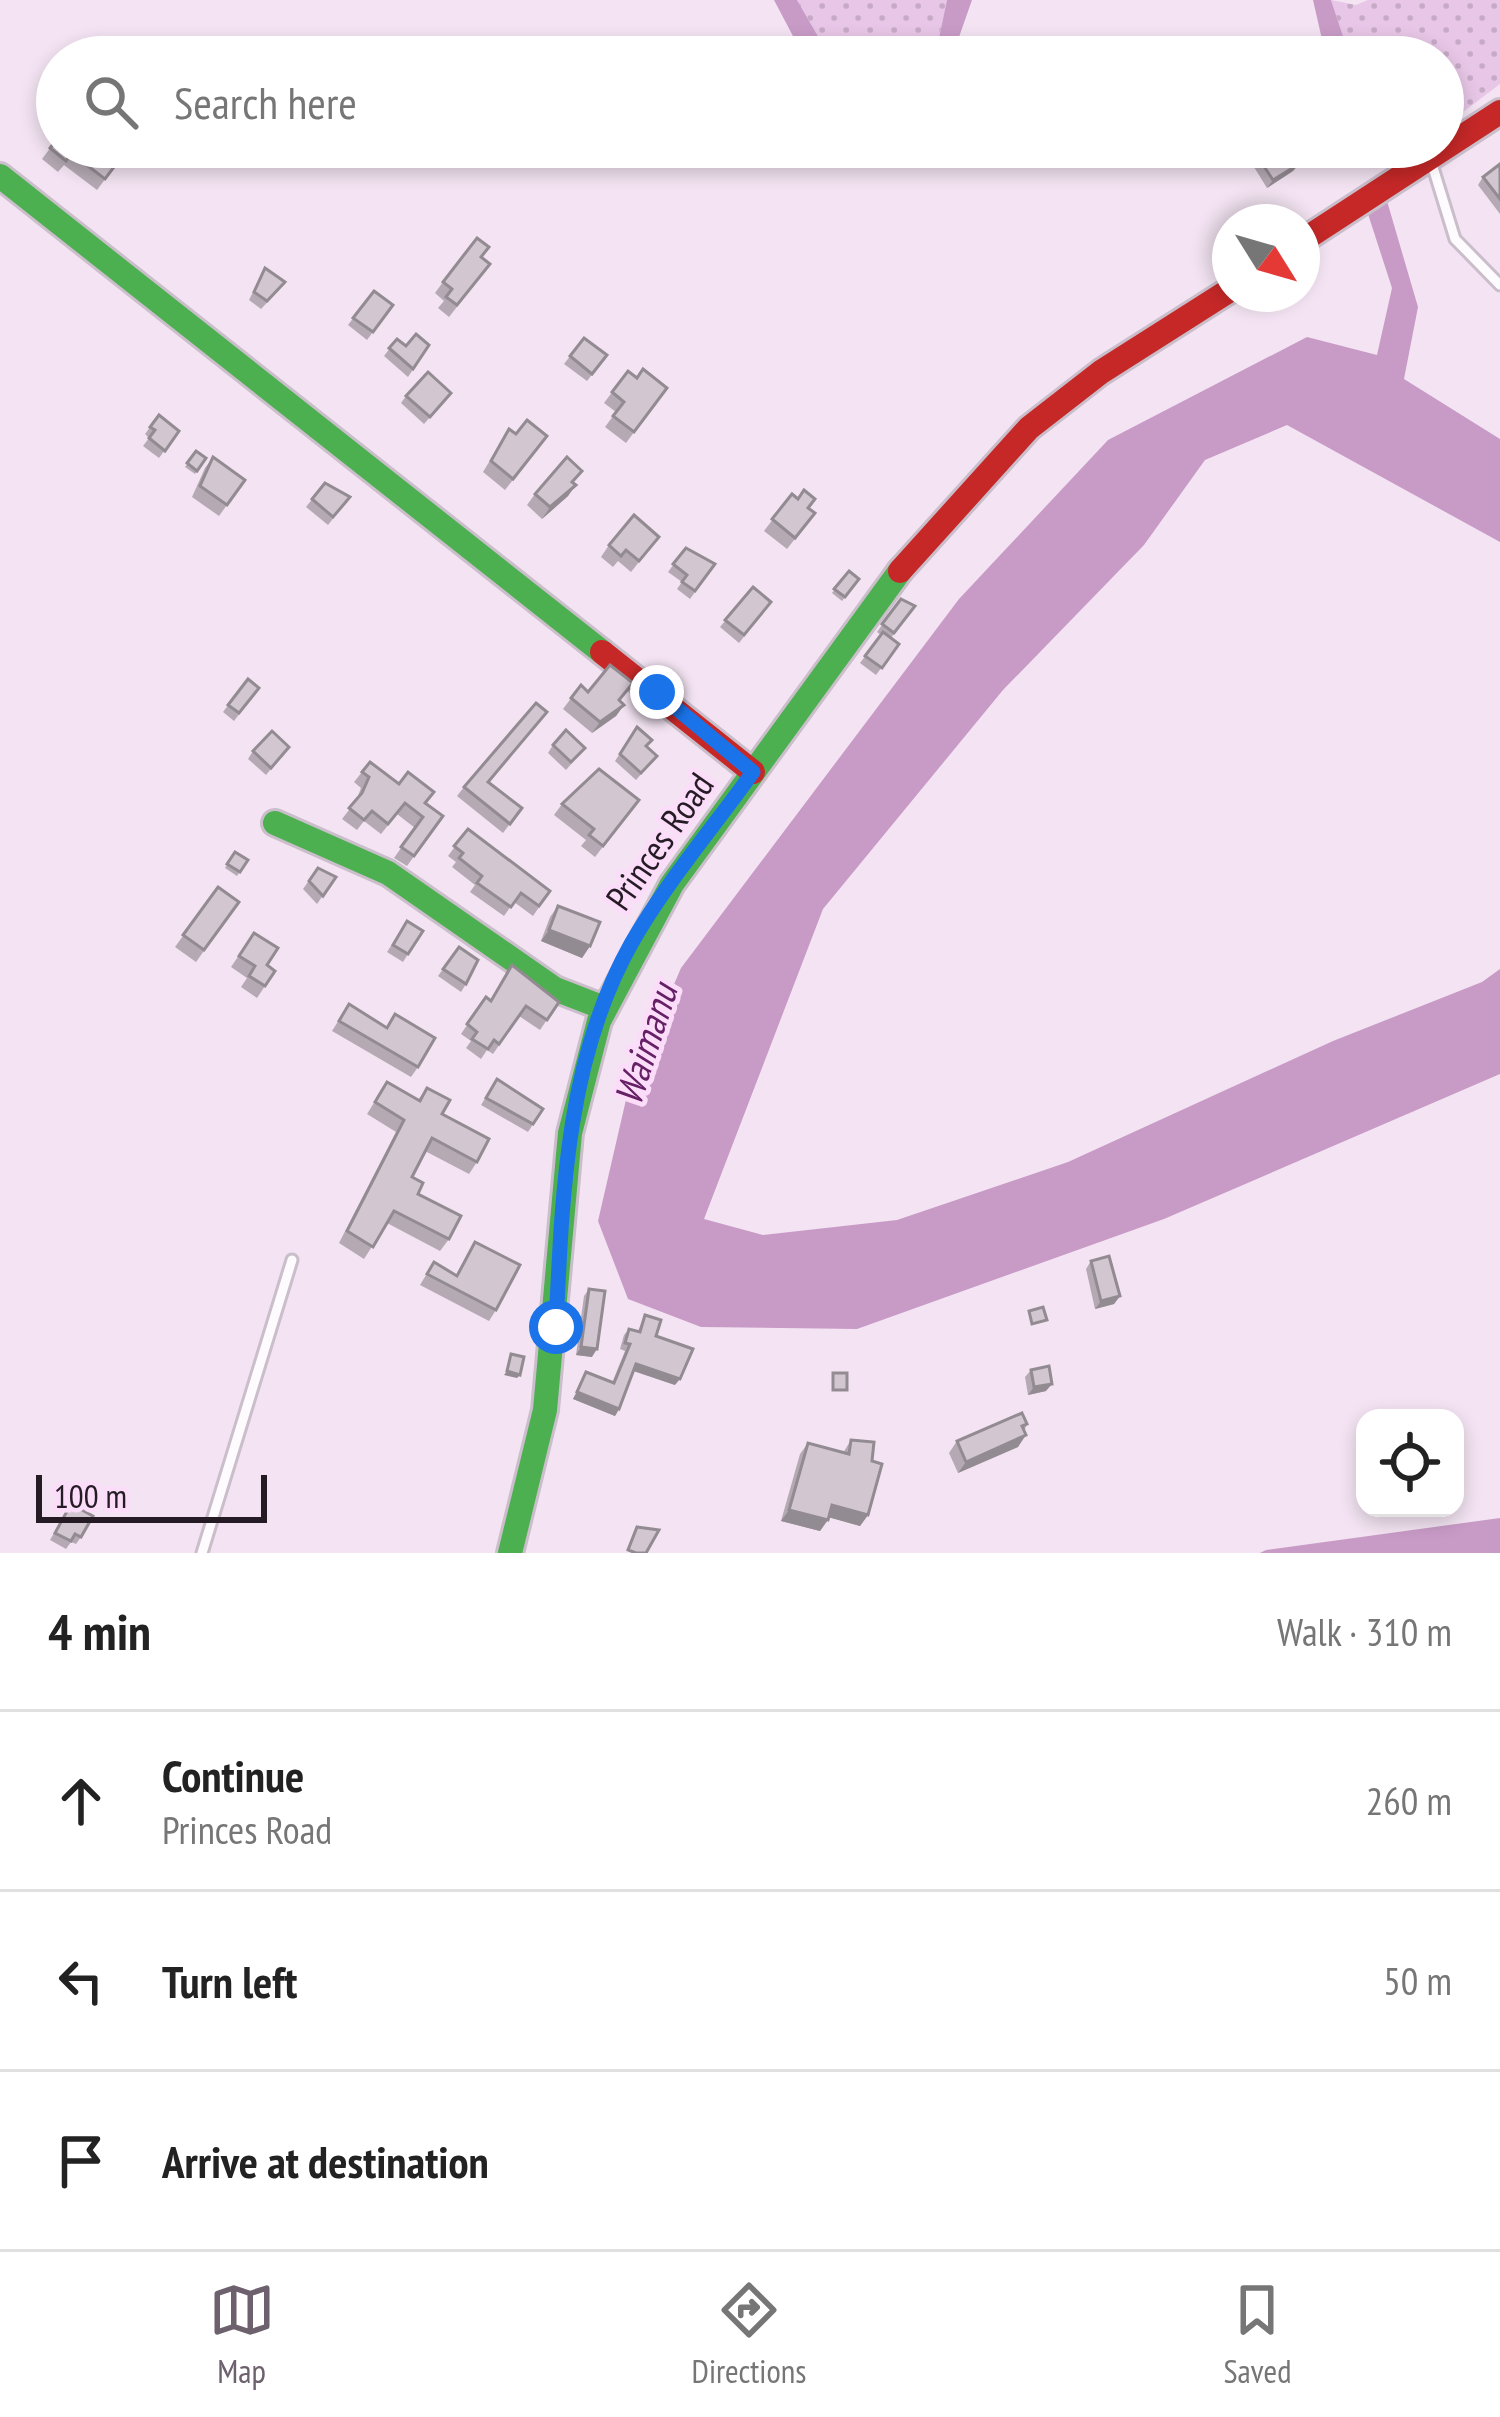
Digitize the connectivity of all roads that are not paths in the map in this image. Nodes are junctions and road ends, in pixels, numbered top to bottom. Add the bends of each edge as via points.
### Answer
1 (1500, 112) edge
2 (1464, 137) edge
3 (1418, 168) edge
4 (1433, 168) edge
5 (0, 176) edge
6 (1320, 229) edge
7 (1500, 285) edge
8 (1212, 301) edge
9 (753, 772) junction
10 (274, 823) dead end
11 (604, 1008) junction
12 (292, 1260) dead end
13 (202, 1553) edge
14 (510, 1553) edge

1 - 2 main road
3 - 6 main road
4 - 7 lane via 1455,239
5 - 9 main road
8 - 9 main road, Princes Road via 1081,385 984,470
9 - 11 main road, Princes Road via 632,941
10 - 11 main road via 388,873 555,989
11 - 14 main road, Princes Road via 563,1174 553,1348 534,1473
12 - 13 lane

